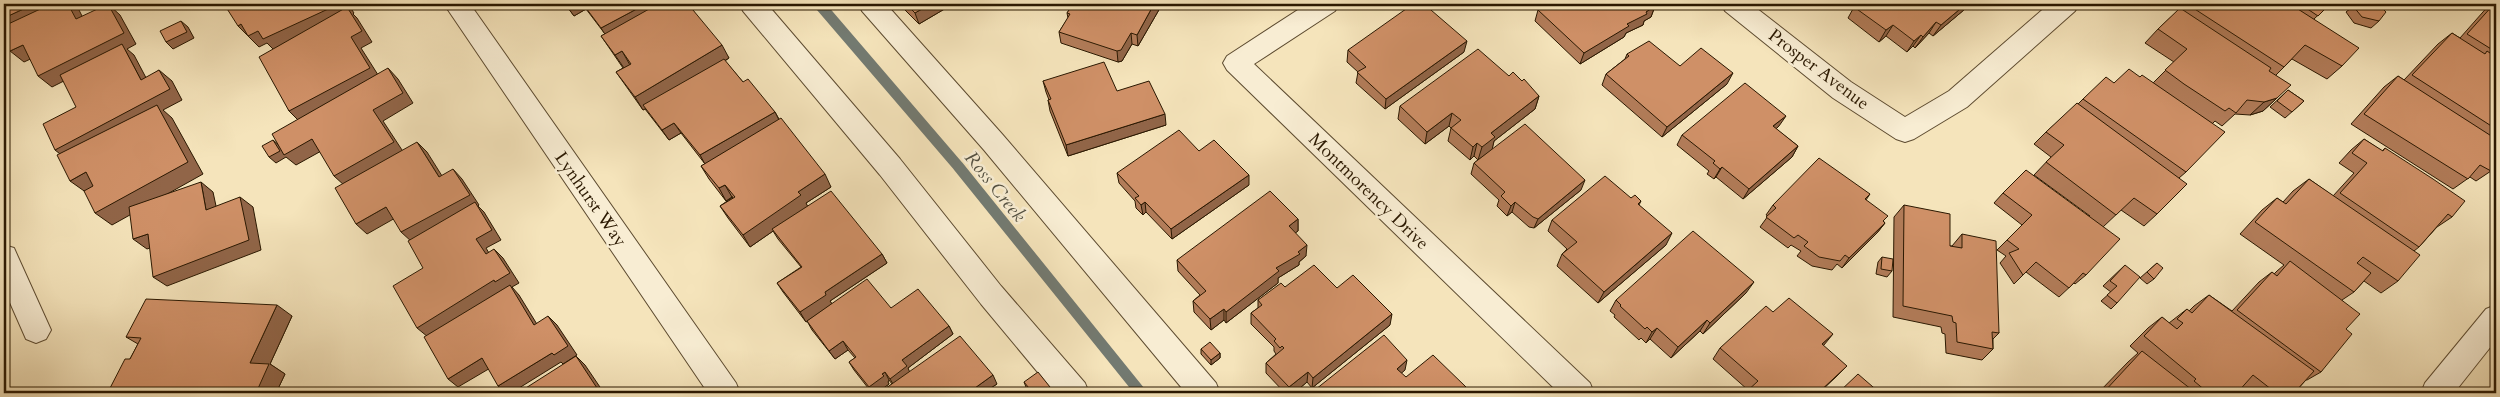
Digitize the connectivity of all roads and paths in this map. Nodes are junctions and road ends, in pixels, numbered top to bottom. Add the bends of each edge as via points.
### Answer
1 (456, 4) edge
2 (752, 4) edge
3 (871, 4) edge
4 (1326, 4) edge
5 (1734, 4) edge
6 (2066, 4) edge
7 (4, 257) edge
8 (2496, 318) edge
9 (36, 330) dead end
10 (725, 393) edge
11 (1074, 393) edge
12 (1206, 393) edge
13 (1579, 393) edge
14 (2436, 393) edge

1 - 10 street, Lynhurst Way
2 - 11 street
3 - 12 street
4 - 13 street, Montmorency Drive via 1236,63
5 - 6 street, Prosper Avenue via 1842,90 1905,131 1958,99
7 - 9 street
8 - 14 street

